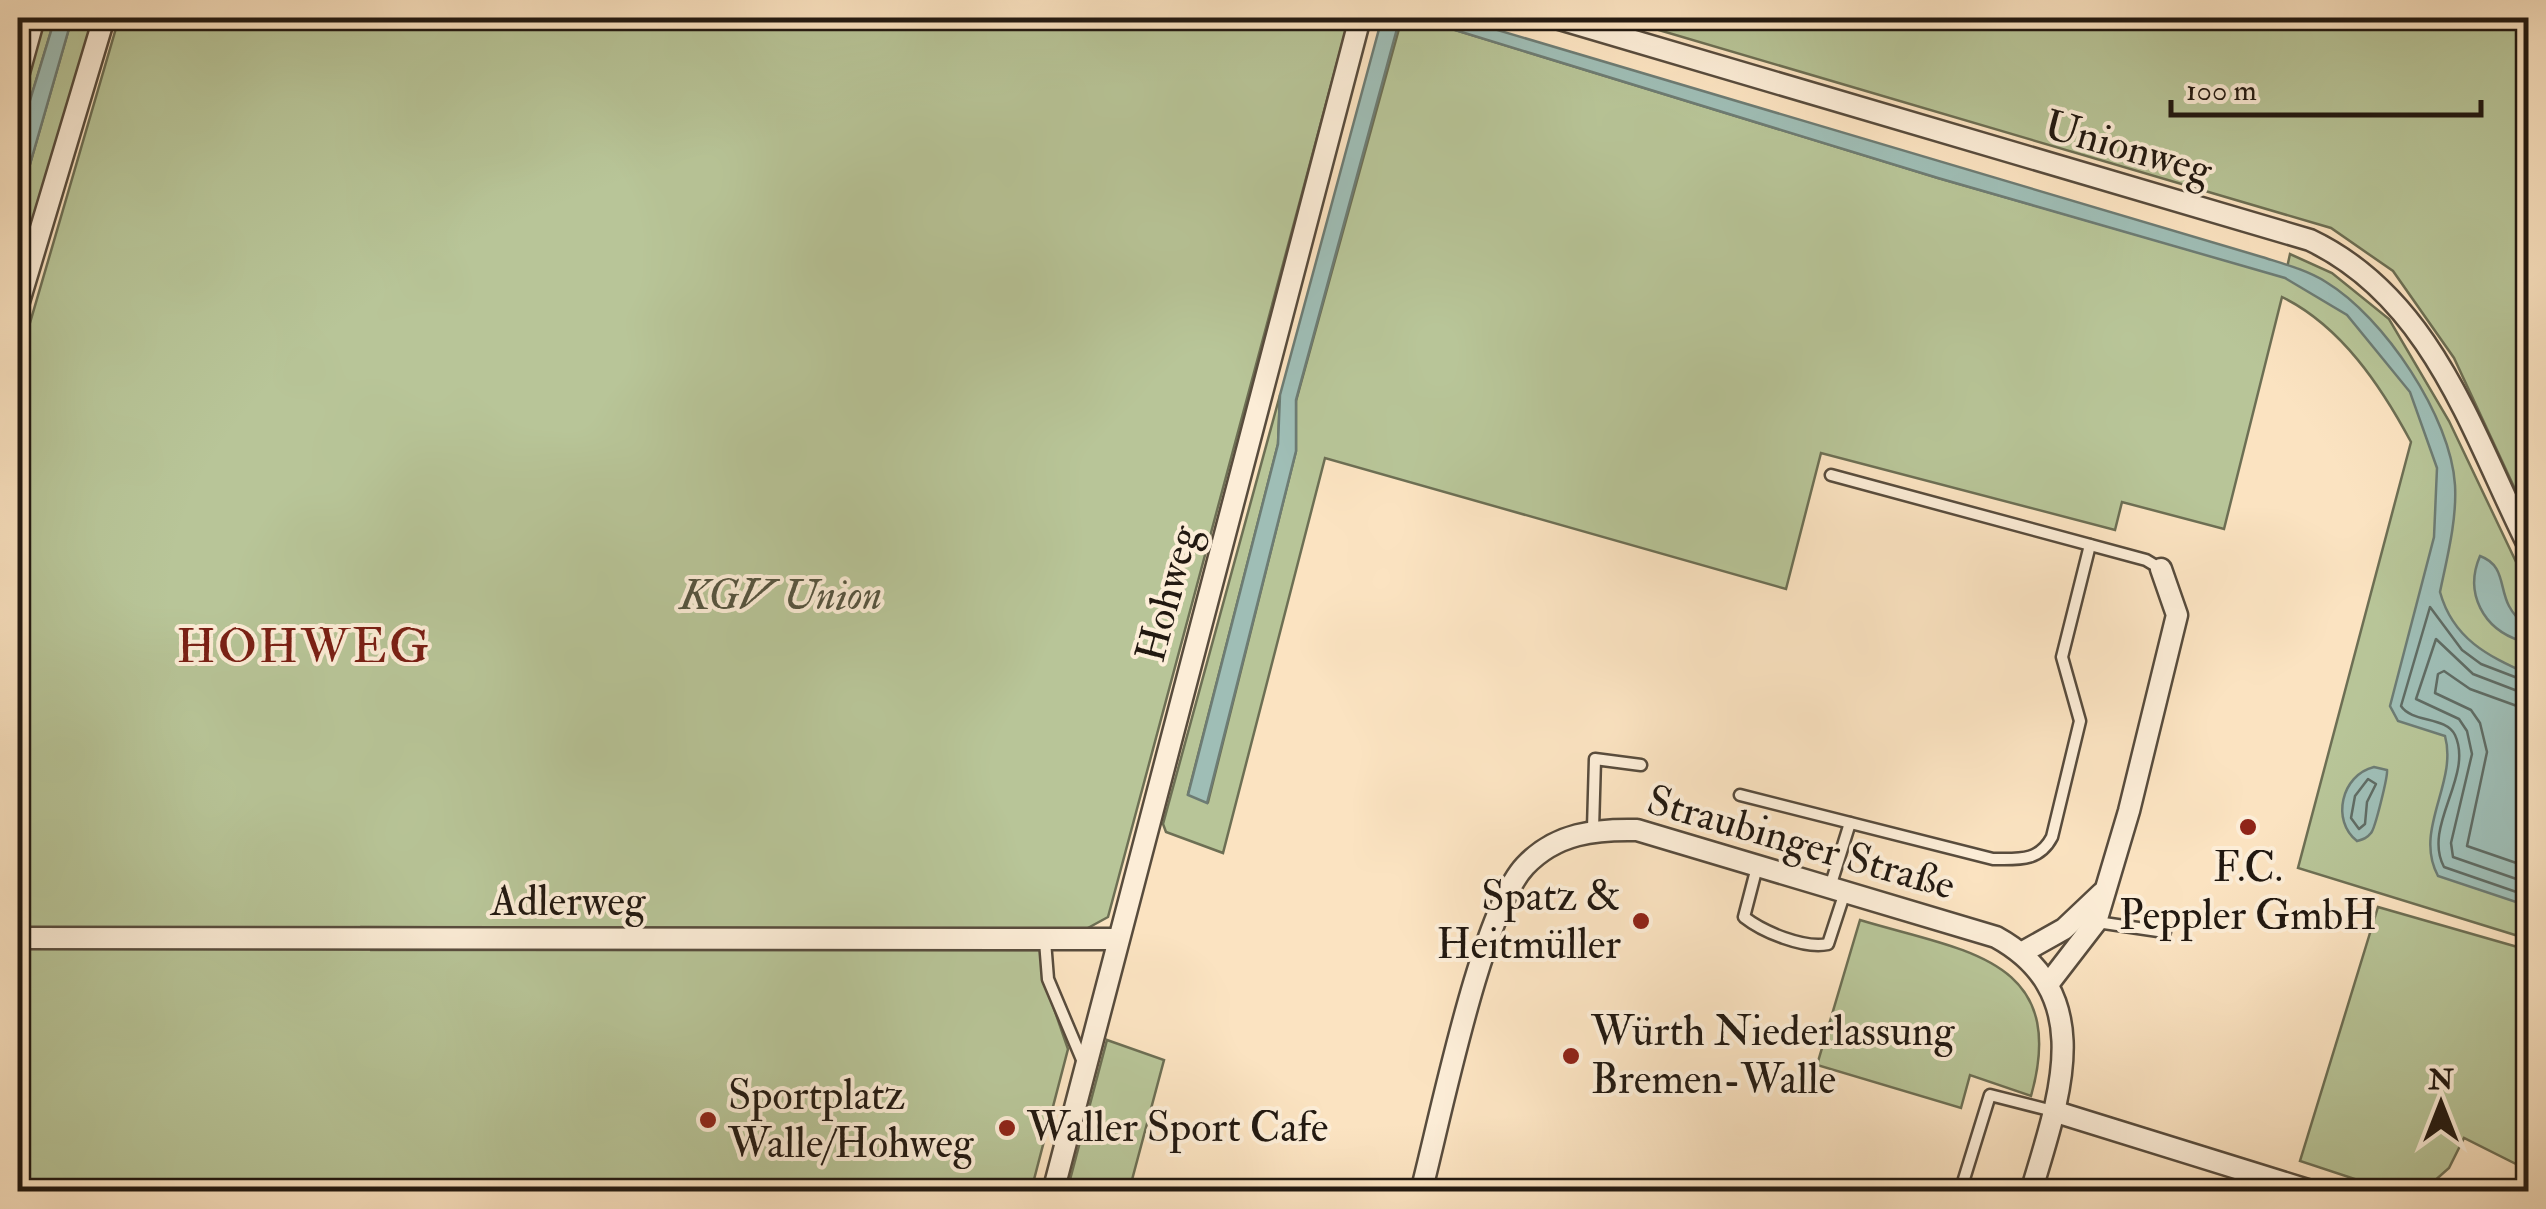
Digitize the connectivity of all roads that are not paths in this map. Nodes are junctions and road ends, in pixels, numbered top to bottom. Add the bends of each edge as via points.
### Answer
1 (34, 18) edge
2 (104, 18) edge
3 (1360, 18) edge
4 (1556, 18) edge
5 (18, 76) edge
6 (18, 305) edge
7 (1831, 475) dead end
8 (2524, 522) edge
9 (2090, 545) junction
10 (2528, 545) edge
11 (2161, 569) joint
12 (1640, 765) dead end
13 (1740, 795) dead end
14 (1850, 823) junction
15 (1593, 829) junction
16 (1758, 866) junction
17 (1838, 890) junction
18 (2102, 893) junction
19 (2096, 922) junction
20 (2166, 932) dead end
21 (18, 938) edge
22 (1118, 939) junction
23 (1045, 941) junction
24 (2023, 952) junction
25 (2044, 976) junction
26 (1085, 1068) junction
27 (2053, 1111) junction
28 (1053, 1192) edge
29 (1422, 1192) edge
30 (1960, 1192) edge
31 (2032, 1192) edge
32 (2314, 1192) edge

1 - 5 street
2 - 6 street
3 - 22 street, Hohweg
4 - 8 street, Unionweg via 2310,240 2343,256 2421,335
7 - 9 lane
8 - 10 street, Unionweg
9 - 11 lane
9 - 14 lane via 2062,657 2080,721 2044,851 2026,859 1992,859
11 - 18 street via 2177,614
12 - 15 lane via 1595,760
13 - 14 lane
14 - 17 lane
15 - 16 street, Straubinger Straße via 1638,830
15 - 29 street, Straubinger Straße via 1555,843 1525,866 1507,894 1475,987
16 - 17 street, Straubinger Straße
16 - 17 lane via 1744,917 1757,928 1828,944
17 - 24 street, Straubinger Straße via 1996,937
18 - 19 street
18 - 24 street via 2064,928
19 - 20 lane
19 - 25 street
21 - 23 street, Adlerweg
22 - 23 street, Adlerweg
22 - 26 street, Hohweg
23 - 26 lane via 1048,979
24 - 25 street, Straubinger Straße
25 - 27 street via 2064,1038
26 - 28 street, Hohweg
27 - 30 lane via 1990,1095
27 - 31 street
27 - 32 street

